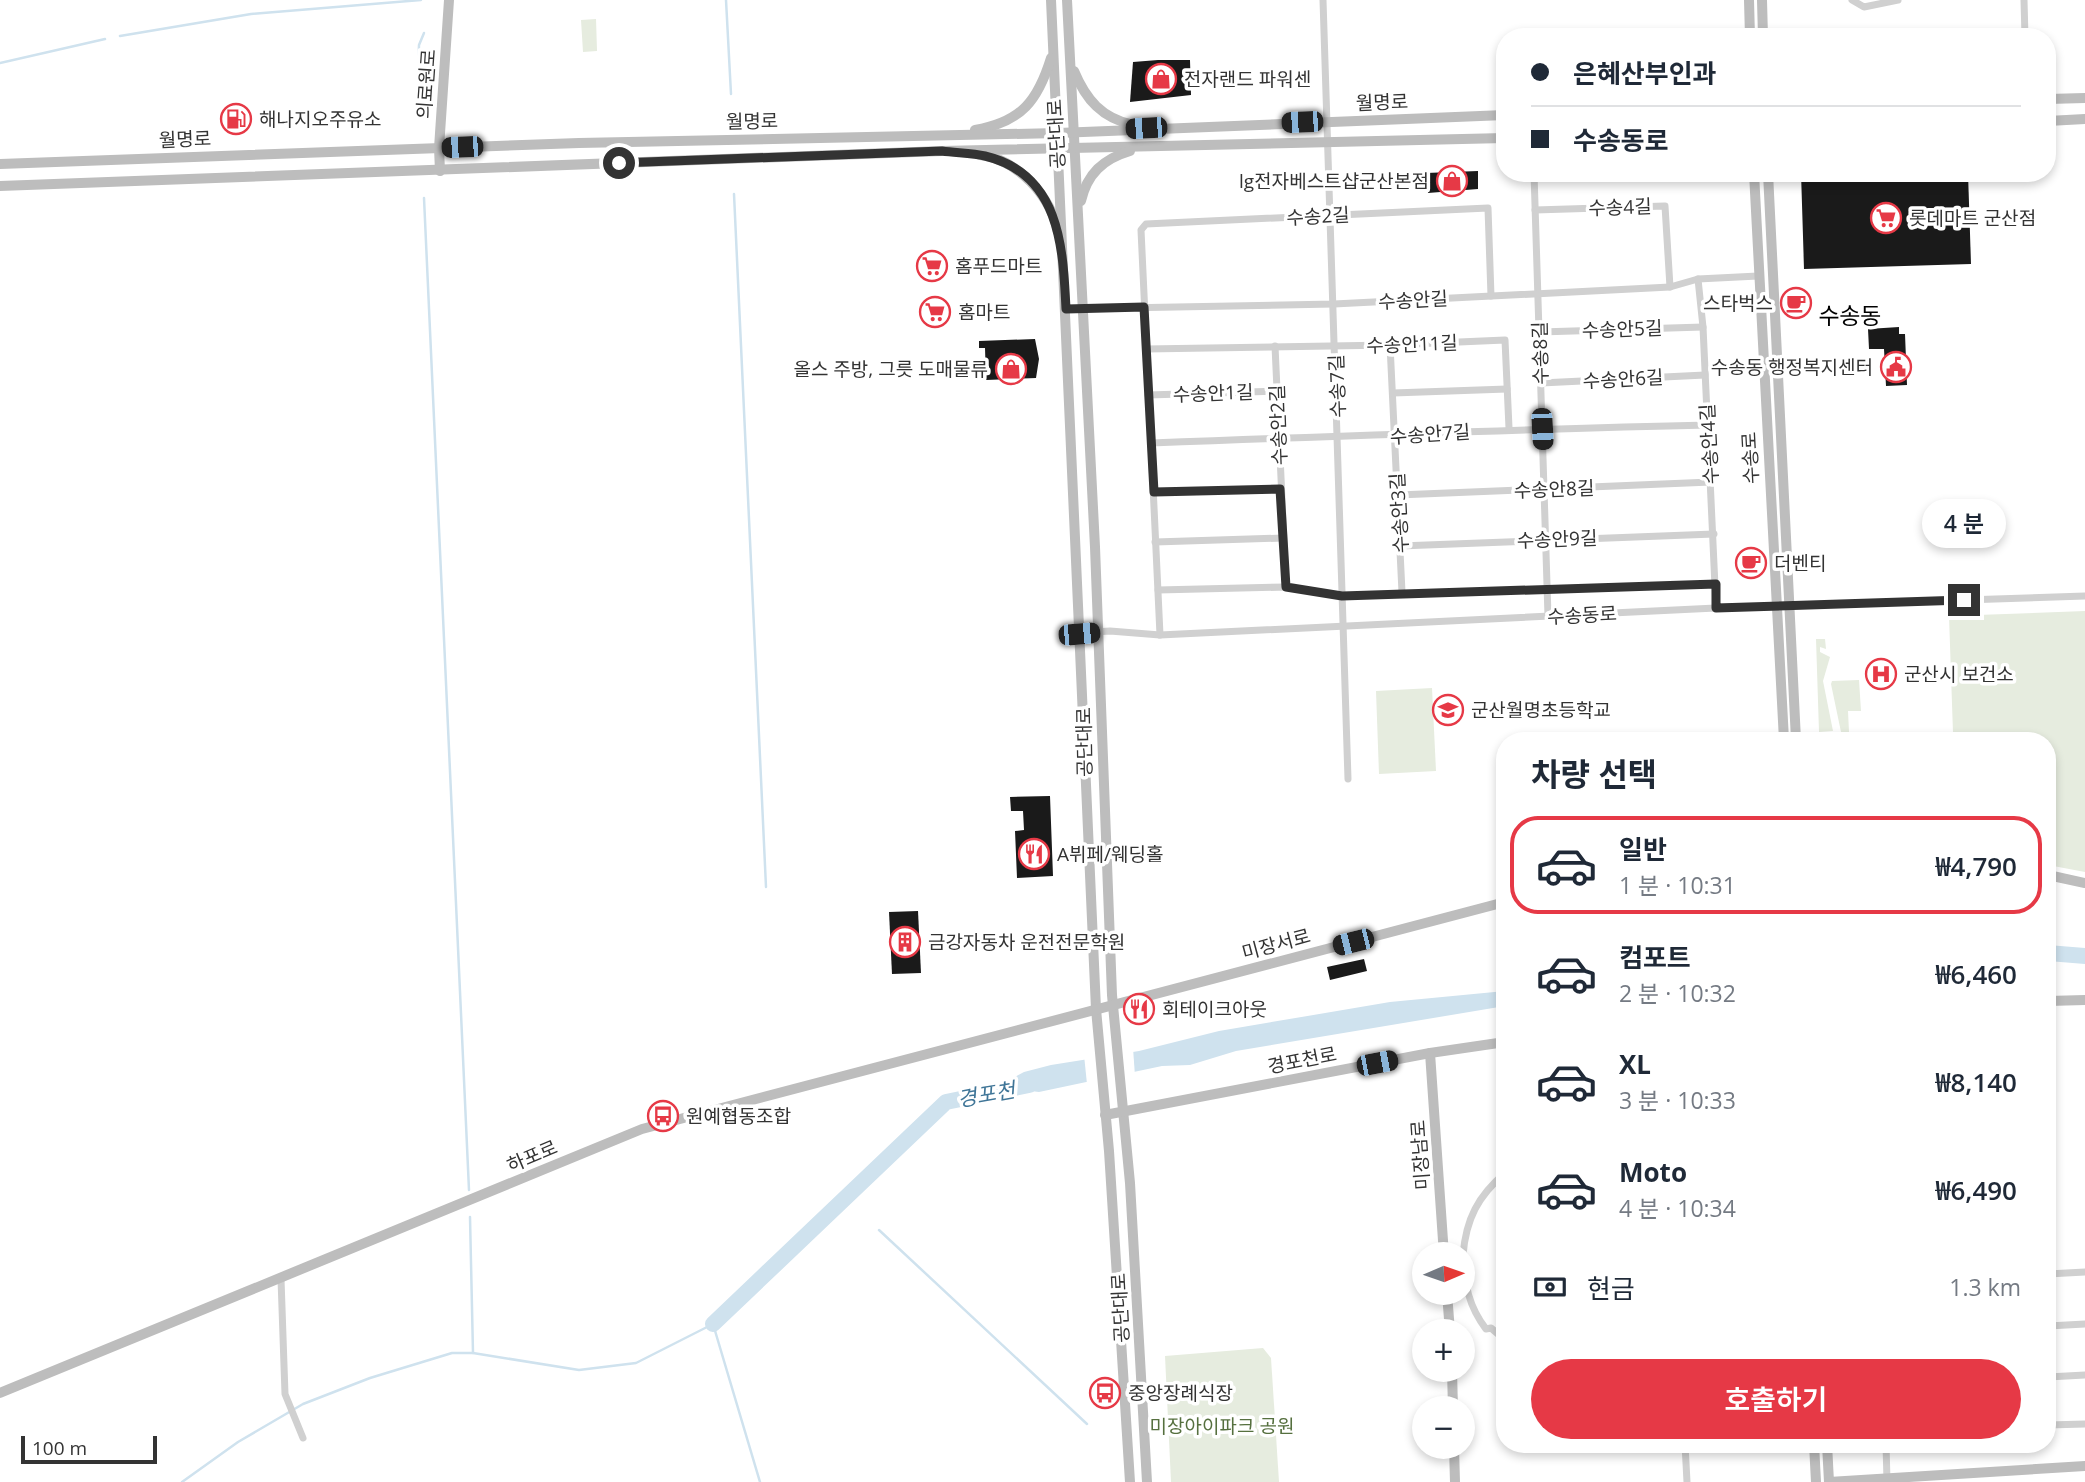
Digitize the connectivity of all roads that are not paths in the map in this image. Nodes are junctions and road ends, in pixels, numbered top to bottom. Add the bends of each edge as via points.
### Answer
1 (449, 0) edge
2 (1051, 0) edge
3 (1067, 0) edge
4 (1324, 0) edge
5 (1749, 0) edge
6 (1762, 0) edge
7 (1852, 0) edge
8 (1898, 0) edge
9 (2024, 0) edge
10 (1750, 28) edge
11 (1763, 28) edge
12 (2025, 28) edge
13 (1054, 48) junction
14 (1069, 50) junction
15 (2085, 98) edge
16 (2056, 99) edge
17 (1496, 115) edge
18 (2085, 120) edge
19 (1328, 121) junction
20 (2056, 121) edge
21 (1146, 128) junction
22 (1074, 132) junction
23 (1058, 133) junction
24 (942, 135) junction
25 (1496, 138) edge
26 (1329, 144) junction
27 (1150, 147) junction
28 (439, 148) junction
29 (1074, 149) junction
30 (1059, 150) junction
31 (942, 151) junction
32 (0, 164) edge
33 (440, 171) junction
34 (1534, 182) edge
35 (1754, 182) edge
36 (1769, 182) edge
37 (0, 186) edge
38 (1535, 210) junction
39 (1332, 215) junction
40 (1079, 232) junction
41 (1064, 260) junction
42 (1758, 276) junction
43 (1698, 279) junction
44 (1670, 287) junction
45 (1538, 292) junction
46 (1492, 296) junction
47 (1334, 304) junction
48 (1144, 307) junction
49 (1066, 309) junction
50 (1082, 309) junction
51 (1703, 327) junction
52 (1540, 332) junction
53 (1390, 345) junction
54 (1275, 346) junction
55 (1335, 346) junction
56 (1146, 349) junction
57 (1705, 375) junction
58 (1541, 383) junction
59 (1507, 389) junction
60 (1277, 391) junction
61 (1393, 393) junction
62 (1149, 395) junction
63 (1709, 425) junction
64 (1509, 428) junction
65 (1542, 429) junction
66 (1395, 436) junction
67 (1279, 438) junction
68 (1338, 438) junction
69 (1151, 443) junction
70 (1711, 482) junction
71 (1280, 489) junction
72 (1545, 489) junction
73 (1154, 492) junction
74 (1398, 495) junction
75 (1714, 534) junction
76 (1283, 538) junction
77 (1546, 540) junction
78 (1155, 542) junction
79 (1400, 546) junction
80 (1716, 584) junction
81 (1286, 587) junction
82 (1548, 588) junction
83 (1158, 590) junction
84 (1402, 592) junction
85 (1342, 596) junction
86 (2085, 596) edge
87 (1782, 606) junction
88 (1716, 608) junction
89 (1548, 616) junction
90 (1343, 628) junction
91 (1098, 632) junction
92 (1079, 634) junction
93 (1160, 635) junction
94 (1784, 732) edge
95 (1795, 732) edge
96 (1348, 779) dead end
97 (2056, 877) edge
98 (2085, 883) edge
99 (1496, 904) edge
100 (2085, 1000) edge
101 (2056, 1001) edge
102 (1112, 1004) junction
103 (1096, 1009) junction
104 (1496, 1043) edge
105 (1430, 1053) junction
106 (1124, 1112) junction
107 (1105, 1113) junction
108 (1496, 1182) edge
109 (1443, 1242) edge
110 (1466, 1242) edge
111 (2085, 1272) edge
112 (2056, 1274) edge
113 (281, 1279) junction
114 (1473, 1306) edge
115 (2085, 1324) edge
116 (2056, 1326) edge
117 (1496, 1332) edge
118 (2085, 1375) edge
119 (2056, 1377) edge
120 (0, 1393) edge
121 (2085, 1423) edge
122 (2056, 1425) edge
123 (303, 1438) dead end
124 (1685, 1453) edge
125 (1814, 1453) edge
126 (1827, 1453) edge
127 (1886, 1453) edge
128 (1454, 1459) edge
129 (2085, 1466) edge
130 (1147, 1479) edge
131 (1887, 1480) edge
132 (1130, 1482) edge
133 (1455, 1482) edge
134 (1687, 1482) edge
135 (1816, 1482) edge
136 (1829, 1482) edge

1 - 28 street, 의료원로
2 - 13 street, 공단대로
3 - 14 street, 공단대로
4 - 19 street, 수송7길
5 - 10 street
6 - 11 street
7 - 8 street via 1864,8
9 - 12 street
13 - 23 street, 공단대로
13 - 24 street via 1042,86 1025,110 984,128
14 - 21 street via 1088,100 1118,121
14 - 22 street, 공단대로
15 - 16 street
17 - 19 street, 월명로
18 - 20 street
19 - 21 street, 월명로
19 - 26 street, 수송7길
21 - 22 street, 월명로
22 - 23 street, 월명로
22 - 29 street, 공단대로
23 - 24 street, 월명로
23 - 30 street, 공단대로
24 - 28 street, 월명로
25 - 26 street, 월명로
26 - 27 street, 월명로
26 - 39 street, 수송7길
27 - 29 street, 월명로
27 - 40 street via 1117,155 1092,174 1081,200
28 - 32 street, 월명로
28 - 33 street, 의료원로
29 - 30 street, 월명로
29 - 40 street, 공단대로
30 - 31 street, 월명로
30 - 41 street, 공단대로
31 - 33 street, 월명로
31 - 41 street via 986,156 1031,183 1044,195 1056,221
33 - 37 street, 월명로
34 - 38 street, 수송8길
35 - 42 street, 수송로
36 - 87 street, 수송로
38 - 44 street, 수송4길 via 1665,206
38 - 45 street, 수송8길
39 - 46 street, 수송2길 via 1488,208
39 - 47 street, 수송7길
39 - 48 street, 수송2길 via 1146,225 1141,230
40 - 50 street, 공단대로
41 - 49 street, 공단대로
42 - 43 street, 수송안길
42 - 87 street, 수송로
43 - 44 street, 수송안길
43 - 51 street, 수송안4길
44 - 45 street, 수송안길
45 - 46 street, 수송안길
45 - 52 street, 수송8길
46 - 47 street, 수송안길
47 - 48 street, 수송안길
47 - 55 street, 수송7길
48 - 50 street, 수송안길
48 - 56 street, 수송안1길
49 - 50 street, 수송안길
49 - 92 street, 공단대로
50 - 91 street, 공단대로
51 - 52 street, 수송안5길
51 - 57 street, 수송안4길
52 - 58 street, 수송8길
53 - 55 street, 수송안11길
53 - 59 street, 수송안11길 via 1506,340
53 - 61 street, 수송안3길
54 - 55 street, 수송안11길
54 - 56 street, 수송안11길
54 - 60 street, 수송안2길
55 - 68 street, 수송7길
56 - 62 street, 수송안1길
57 - 58 street, 수송안6길
57 - 63 street, 수송안4길
58 - 65 street, 수송8길
59 - 61 street
59 - 64 street, 수송안11길
60 - 62 street, 수송안1길
60 - 67 street, 수송안2길
61 - 66 street, 수송안3길
62 - 69 street, 수송안1길
63 - 65 street, 수송안7길
63 - 70 street, 수송안4길
64 - 65 street, 수송안7길
64 - 66 street, 수송안7길
65 - 72 street, 수송8길
66 - 68 street, 수송안7길
66 - 74 street, 수송안3길
67 - 68 street, 수송안7길
67 - 69 street, 수송안7길
67 - 71 street, 수송안2길
68 - 85 street, 수송7길
69 - 73 street, 수송안1길
70 - 72 street, 수송안8길
70 - 75 street, 수송안4길
71 - 73 street
71 - 76 street, 수송안2길
72 - 74 street, 수송안8길
72 - 77 street, 수송8길
73 - 78 street, 수송안1길
74 - 79 street, 수송안3길
75 - 77 street, 수송안9길
75 - 80 street, 수송안4길
76 - 78 street
76 - 81 street, 수송안2길
77 - 79 street, 수송안9길
77 - 82 street, 수송8길
78 - 83 street, 수송안1길
79 - 84 street, 수송안3길
80 - 82 street
80 - 88 street, 수송안4길
81 - 83 street
81 - 85 street
82 - 84 street
82 - 89 street, 수송8길
83 - 93 street, 수송안1길
84 - 85 street
85 - 90 street, 수송7길
86 - 87 street, 수송동로
87 - 88 street, 수송동로
87 - 94 street, 수송로
87 - 95 street, 수송로
88 - 89 street, 수송동로
89 - 90 street, 수송동로
90 - 93 street, 수송동로
90 - 96 street, 수송7길
91 - 92 street, 수송동로
91 - 93 street, 수송동로
91 - 102 street, 공단대로
92 - 103 street, 공단대로
97 - 98 street
99 - 102 street, 미장서로
100 - 101 street
102 - 103 street, 미장서로
102 - 106 street, 공단대로
103 - 107 street, 공단대로
103 - 113 street, 하포로 via 642,1129
104 - 105 street, 경포천로
105 - 106 street, 경포천로
105 - 109 street, 미장남로
106 - 107 street, 경포천로
106 - 130 street, 공단대로
107 - 132 street, 공단대로
108 - 110 street via 1473,1209
111 - 112 street
113 - 120 street, 하포로 via 163,1323
113 - 123 street via 285,1394
114 - 117 street via 1486,1329
115 - 116 street
118 - 119 street
121 - 122 street
124 - 134 street
125 - 135 street
126 - 136 street
127 - 131 street
128 - 133 street
129 - 131 street
131 - 136 street

